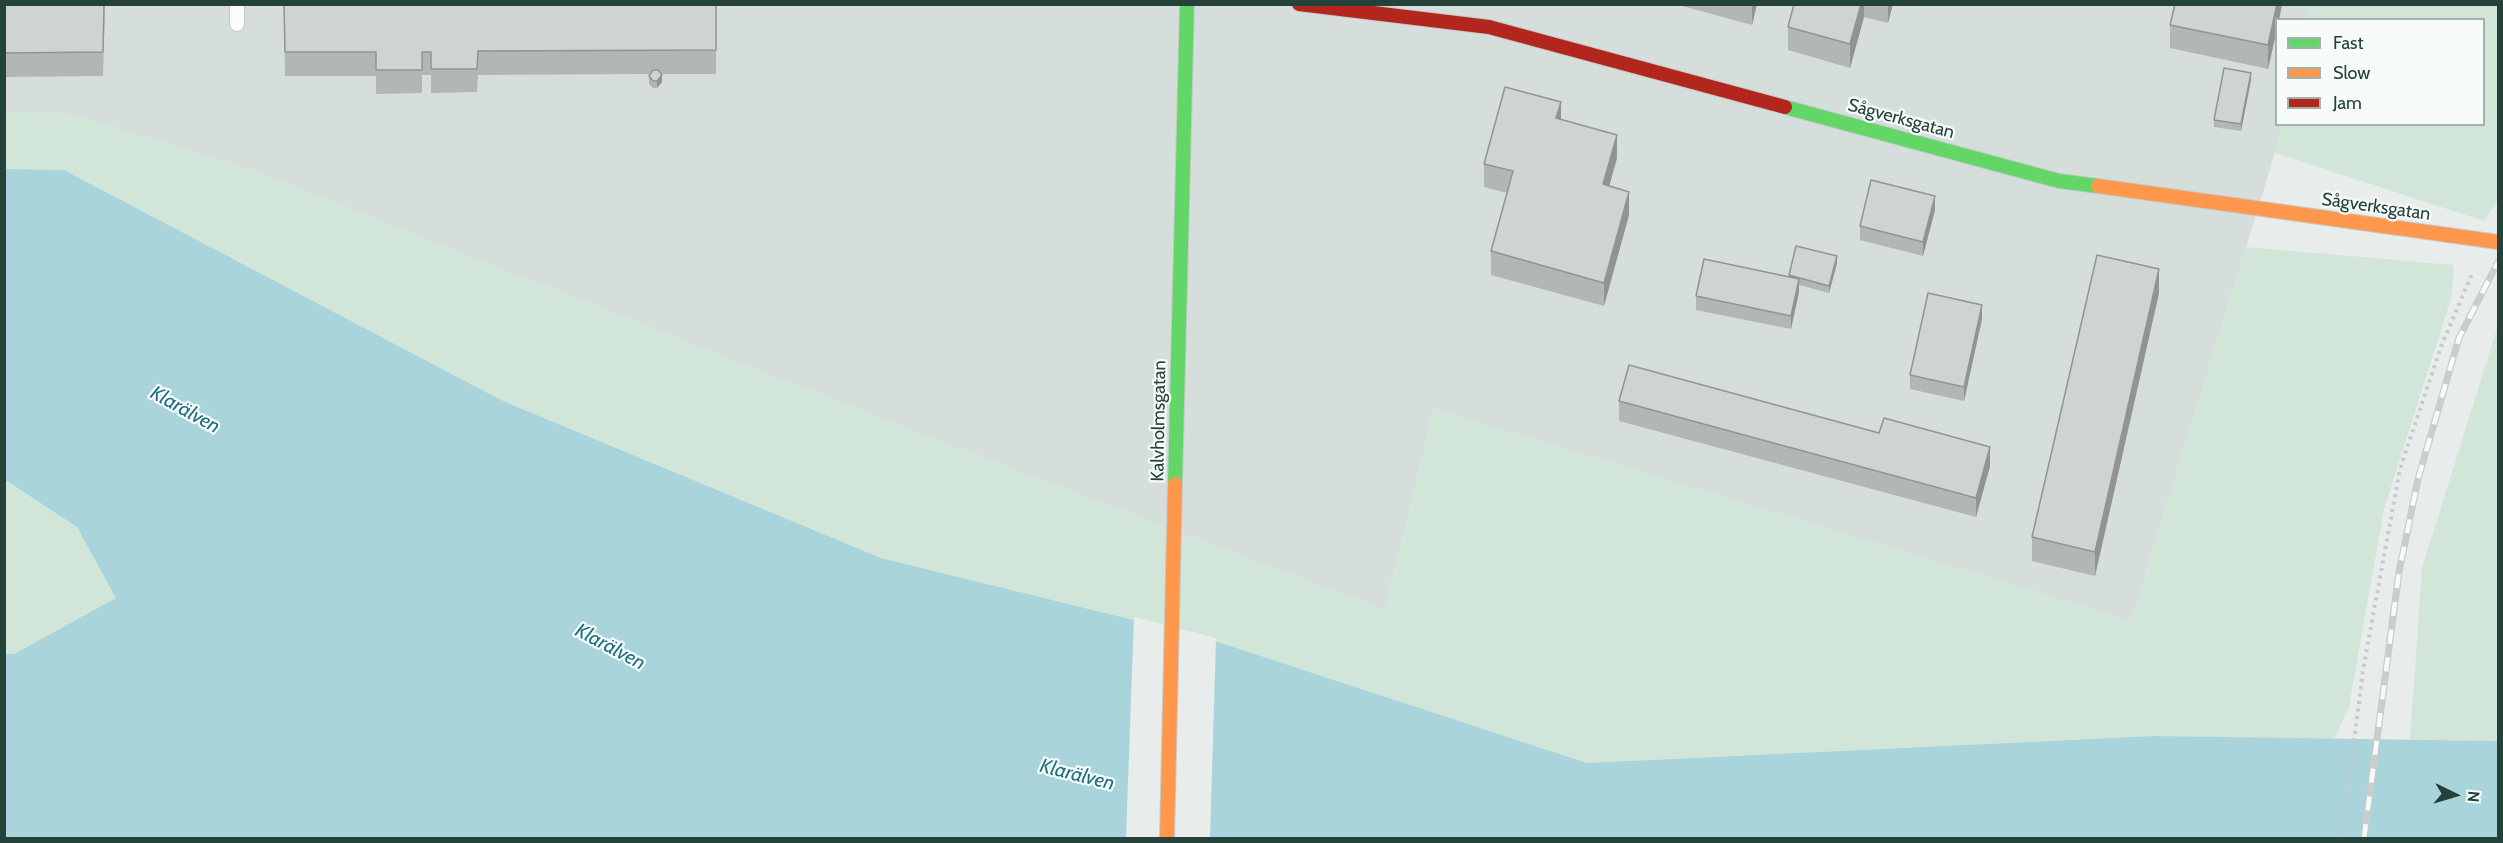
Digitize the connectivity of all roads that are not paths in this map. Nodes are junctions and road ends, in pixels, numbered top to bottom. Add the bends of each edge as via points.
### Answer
1 (237, 4) edge
2 (1187, 4) edge
3 (1299, 4) edge
4 (237, 24) dead end
5 (2492, 241) edge
6 (1167, 838) edge

1 - 4 lane
2 - 6 street, Kalvholmsgatan
3 - 5 street, Sågverksgatan via 1489,27 2059,181

